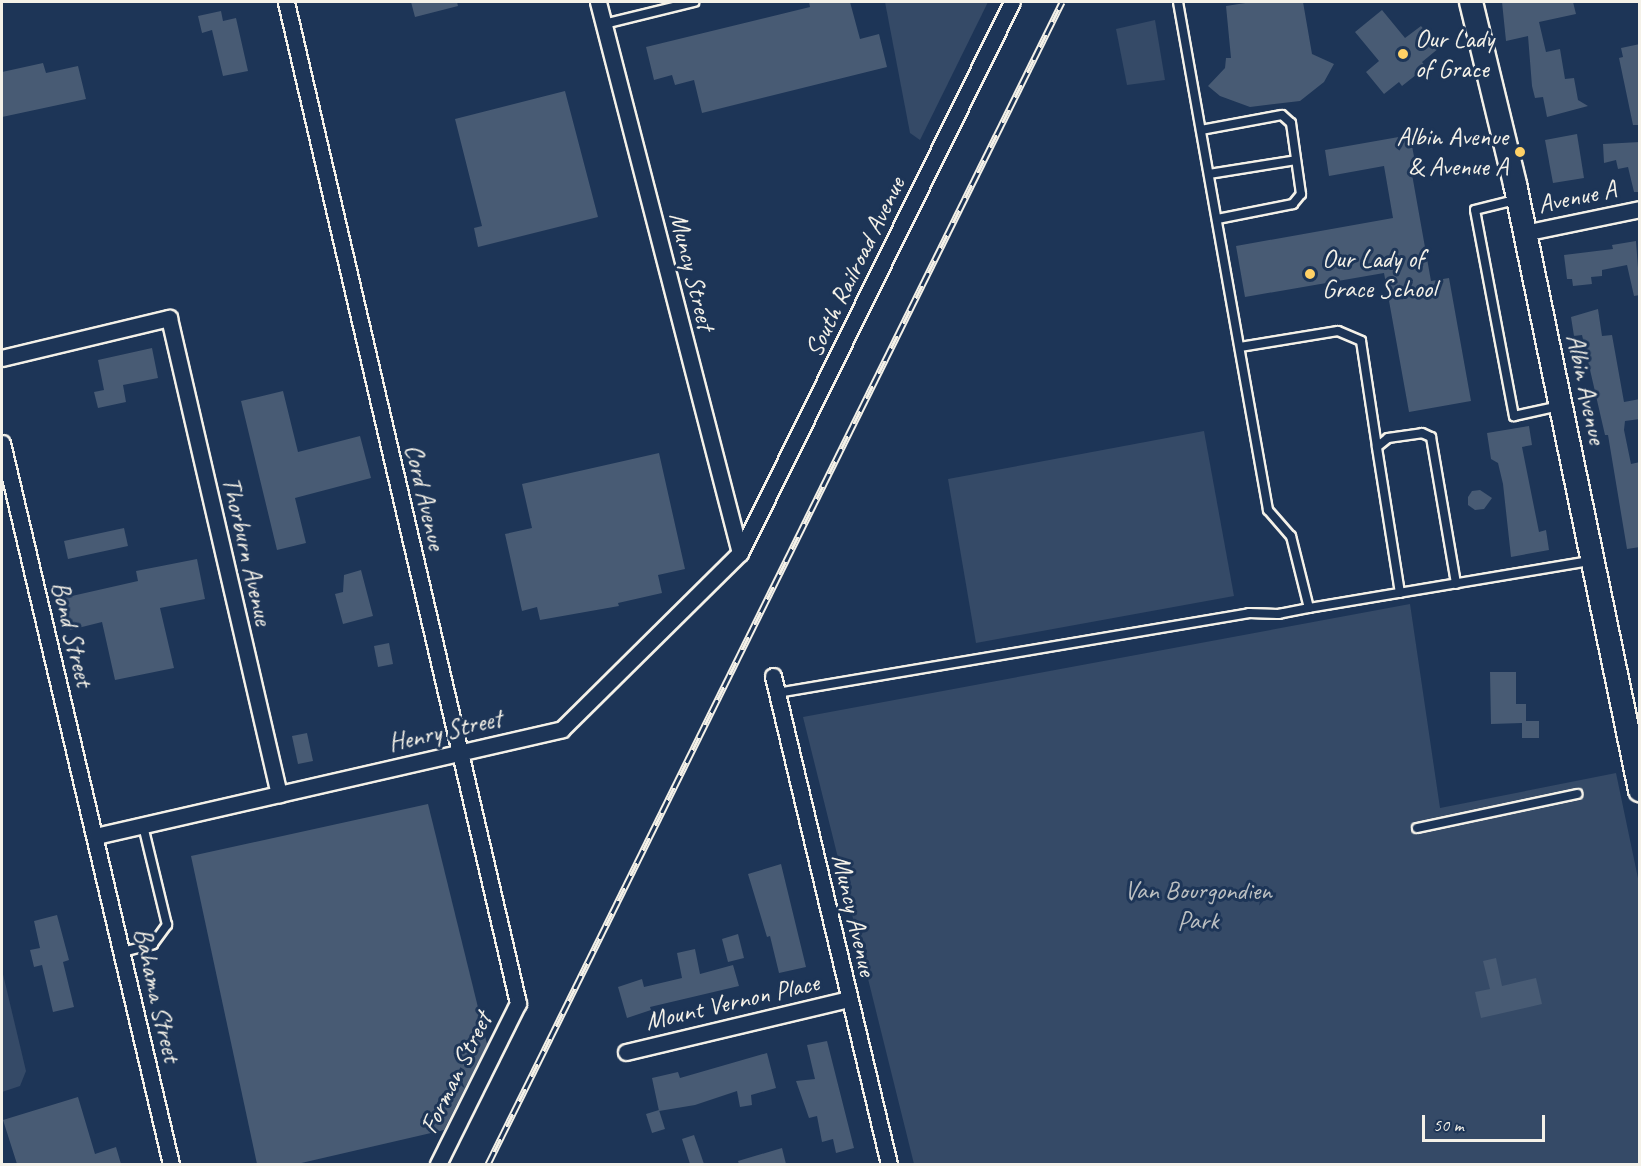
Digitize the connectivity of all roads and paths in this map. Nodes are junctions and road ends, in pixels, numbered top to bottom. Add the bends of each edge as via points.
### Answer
1 (286, 2) edge
2 (598, 2) edge
3 (694, 2) edge
4 (1012, 2) edge
5 (1178, 2) edge
6 (1471, 2) edge
7 (604, 24) junction
8 (1201, 130) junction
9 (1296, 160) junction
10 (1209, 174) junction
11 (1518, 199) junction
12 (1640, 209) edge
13 (1217, 219) junction
14 (1524, 233) junction
15 (1240, 347) junction
16 (2, 357) edge
17 (1561, 406) junction
18 (2, 443) edge
19 (1377, 447) junction
20 (740, 553) junction
21 (1592, 561) junction
22 (1456, 584) junction
23 (1400, 593) junction
24 (1309, 608) junction
25 (772, 676) dead end
26 (777, 693) junction
27 (459, 753) junction
28 (1640, 789) edge
29 (279, 794) junction
30 (1577, 794) dead end
31 (143, 826) junction
32 (1417, 828) dead end
33 (96, 836) junction
34 (122, 952) junction
35 (849, 999) junction
36 (518, 1003) joint
37 (626, 1052) dead end
38 (171, 1164) edge
39 (438, 1164) edge
40 (889, 1164) edge

1 - 27 street, Cord Avenue
2 - 7 street, Muncy Street
3 - 7 lane
4 - 20 street, South Railroad Avenue
5 - 8 lane
6 - 11 street, Albin Avenue
7 - 20 street, Muncy Street
8 - 9 lane via 1282,115 1291,123
8 - 10 lane
9 - 10 lane
9 - 13 lane via 1301,194 1293,204
10 - 13 lane
11 - 14 street, Albin Avenue
11 - 17 lane via 1475,210 1514,416
12 - 14 street, Avenue A
13 - 15 lane
14 - 17 street, Albin Avenue
15 - 19 lane via 1338,331 1361,342
15 - 24 lane via 1268,510 1291,536
16 - 29 street, Thorburn Avenue via 169,318
17 - 21 street, Albin Avenue
18 - 33 street, Bond Street
19 - 22 lane via 1388,438 1422,433 1431,437
19 - 23 lane
20 - 27 street, Henry Street via 562,729
21 - 22 lane
21 - 28 street, Albin Avenue
22 - 23 lane
23 - 24 lane
24 - 26 lane via 1249,614
25 - 26 street, Muncy Avenue
26 - 35 street, Muncy Avenue
27 - 29 street, Henry Street
27 - 36 street, Cord Avenue
29 - 31 street, Henry Street
30 - 32 lane
31 - 33 street, Henry Street
31 - 34 lane via 167,925 153,944
33 - 34 street, Bahama Street
34 - 38 street, Bahama Street
35 - 37 street, Mount Vernon Place
35 - 40 street, Muncy Avenue
36 - 39 street, Forman Street

